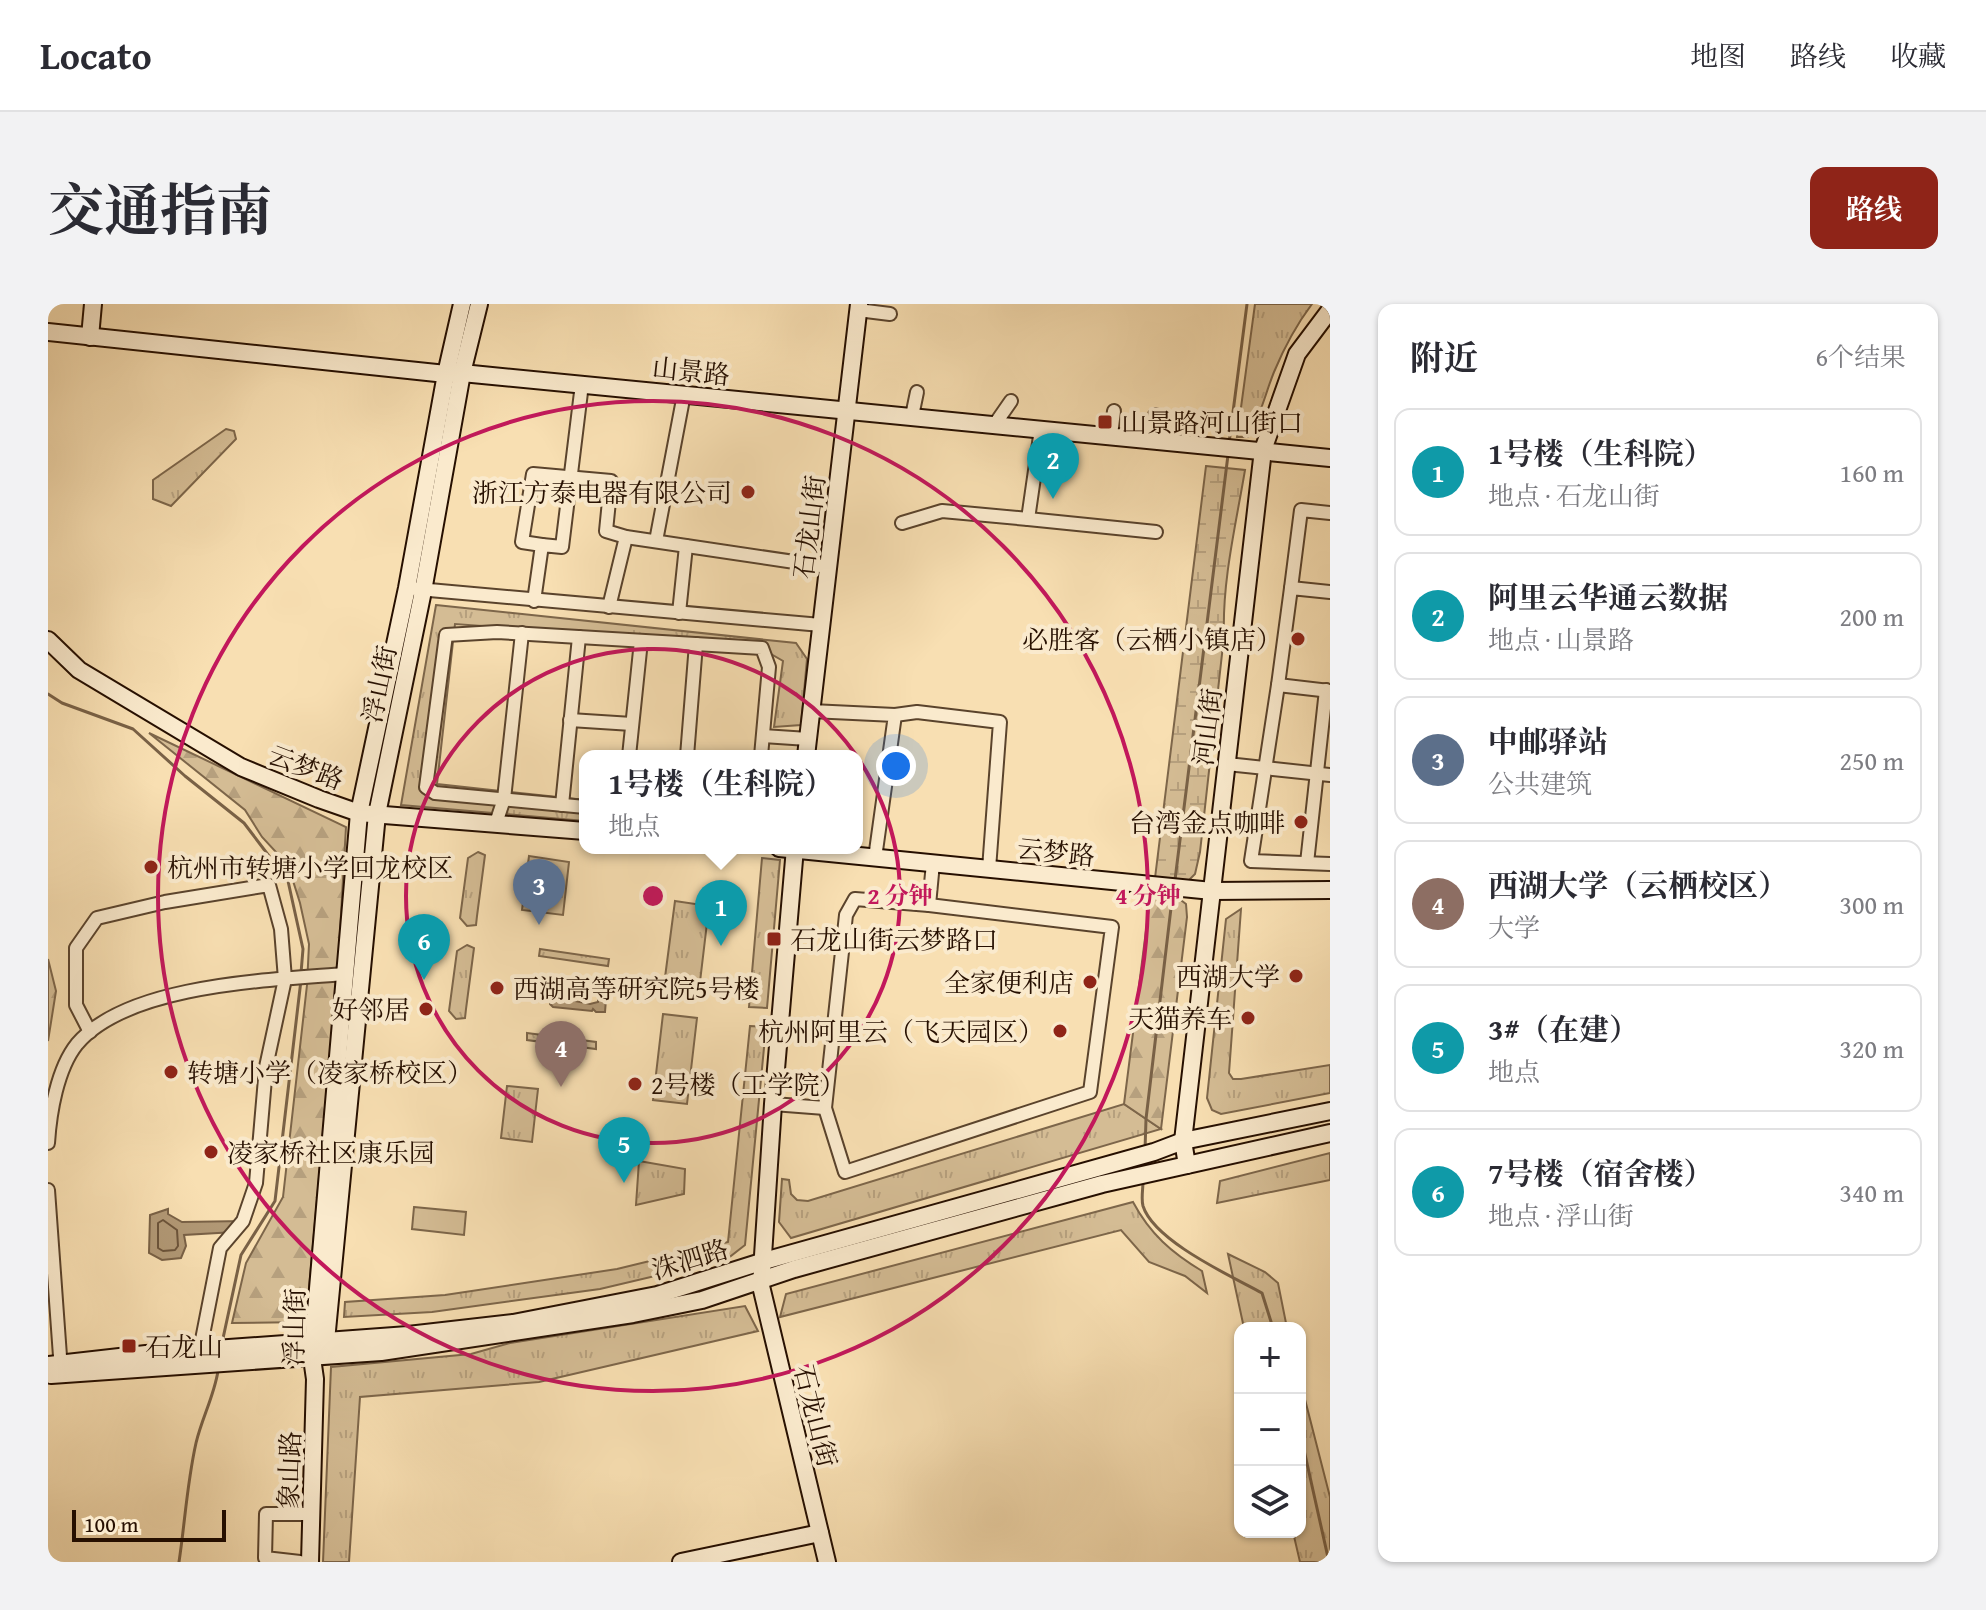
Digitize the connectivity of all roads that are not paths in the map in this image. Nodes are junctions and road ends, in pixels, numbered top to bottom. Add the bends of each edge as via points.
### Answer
1 (93, 304) edge
2 (462, 304) edge
3 (479, 304) edge
4 (858, 307) edge
5 (1330, 310) edge
6 (890, 314) dead end
7 (48, 332) edge
8 (90, 337) junction
9 (454, 374) junction
10 (582, 384) junction
11 (917, 392) dead end
12 (684, 394) junction
13 (1011, 401) dead end
14 (847, 410) junction
15 (1114, 411) dead end
16 (1155, 415) dead end
17 (912, 416) junction
18 (995, 424) junction
19 (1041, 429) junction
20 (1111, 435) junction
21 (1151, 439) junction
22 (1263, 450) junction
23 (1330, 458) edge
24 (571, 476) junction
25 (1330, 513) edge
26 (1028, 519) junction
27 (902, 523) dead end
28 (1156, 532) dead end
29 (626, 537) junction
30 (656, 541) junction
31 (542, 545) junction
32 (686, 546) junction
33 (828, 567) junction
34 (1291, 588) junction
35 (415, 590) junction
36 (1330, 592) edge
37 (534, 601) junction
38 (609, 607) junction
39 (679, 613) junction
40 (821, 625) junction
41 (522, 633) junction
42 (579, 637) junction
43 (48, 640) edge
44 (641, 641) junction
45 (696, 644) junction
46 (1278, 685) junction
47 (1328, 690) edge
48 (811, 711) junction
49 (895, 715) junction
50 (570, 720) junction
51 (632, 724) junction
52 (763, 736) junction
53 (807, 748) edge
54 (630, 750) edge
55 (687, 750) edge
56 (762, 750) edge
57 (1227, 764) junction
58 (1263, 768) junction
59 (1323, 774) edge
60 (504, 799) junction
61 (562, 805) junction
62 (579, 806) edge
63 (359, 813) junction
64 (377, 814) junction
65 (496, 823) junction
66 (579, 830) edge
67 (789, 854) edge
68 (841, 854) edge
69 (875, 858) junction
70 (933, 863) junction
71 (1307, 863) junction
72 (1330, 864) edge
73 (989, 869) junction
74 (1330, 890) edge
75 (1212, 891) junction
76 (929, 905) junction
77 (345, 974) junction
78 (289, 979) junction
79 (90, 1032) junction
80 (773, 1104) junction
81 (825, 1108) junction
82 (1330, 1111) edge
83 (1330, 1133) edge
84 (1183, 1141) junction
85 (48, 1143) edge
86 (1187, 1165) junction
87 (48, 1190) edge
88 (764, 1261) junction
89 (762, 1280) junction
90 (200, 1350) junction
91 (319, 1350) junction
92 (221, 1356) junction
93 (55, 1369) edge
94 (315, 1379) joint
95 (311, 1514) junction
96 (820, 1533) junction
97 (300, 1562) edge
98 (310, 1562) edge
99 (681, 1562) edge
100 (827, 1562) edge

1 - 8 street
2 - 9 street, 浮山街
3 - 9 street, 浮山街
4 - 6 street
4 - 14 street, 石龙山街
5 - 22 street, 河山街 via 1297,354
7 - 8 street, 山景路
8 - 9 street, 山景路
9 - 10 street, 山景路
9 - 35 street, 浮山街
10 - 12 street, 山景路
10 - 24 street
11 - 17 street
12 - 14 street, 山景路
12 - 30 street
13 - 18 street
14 - 17 street, 山景路
14 - 33 street, 石龙山街
15 - 20 street
16 - 21 street
17 - 18 street, 山景路
18 - 19 street, 山景路
19 - 20 street, 山景路
19 - 26 street
20 - 21 street, 山景路
21 - 22 street, 山景路
22 - 23 street, 山景路
22 - 57 street, 河山街
24 - 29 street via 611,481 606,531
24 - 31 street via 562,547
24 - 31 street via 533,474 522,542
25 - 34 street via 1301,510
26 - 27 street via 942,511
26 - 28 street
29 - 30 street
29 - 38 street
30 - 32 street
31 - 37 street
32 - 33 street
32 - 39 street
33 - 40 street, 石龙山街
34 - 36 street
34 - 46 street
35 - 37 street
35 - 63 street, 浮山街
35 - 64 street, 浮山街
37 - 38 street
38 - 39 street
39 - 40 street
40 - 48 street, 石龙山街
41 - 42 street
41 - 60 street
41 - 60 street via 446,635 426,787 435,793
42 - 44 street
42 - 50 street
43 - 63 street, 云梦路 via 79,670 241,767
44 - 45 street
44 - 51 street
45 - 52 street via 762,648 769,667
45 - 55 street
46 - 47 street
46 - 58 street
47 - 59 street
48 - 49 street
48 - 53 street, 石龙山街
49 - 69 street
49 - 73 street via 917,712 1000,722
50 - 51 street
50 - 61 street
51 - 54 street
52 - 53 street
52 - 56 street
57 - 58 street
57 - 75 street, 河山街
58 - 59 street
58 - 71 street via 1251,861
59 - 71 street
60 - 61 street
60 - 65 street
61 - 62 street
63 - 64 street, 云梦路
63 - 77 street, 浮山街
64 - 65 street, 云梦路
64 - 91 street, 浮山街
65 - 66 street, 云梦路
67 - 80 street
68 - 69 street, 云梦路
69 - 70 street, 云梦路
70 - 73 street, 云梦路
70 - 76 street
71 - 72 street
73 - 75 street, 云梦路
74 - 75 street, 云梦路
75 - 84 street, 河山街
76 - 81 street via 855,899 846,915
76 - 81 street via 1112,927 1090,1092 845,1172
77 - 78 street
77 - 91 street, 浮山街
78 - 79 street via 187,992 133,1007
78 - 79 street via 269,885 97,918 76,948 76,1005
78 - 90 street via 266,1067 256,1183 243,1221 220,1248
79 - 85 street via 61,1073
80 - 81 street
80 - 88 street
82 - 84 street, 洙泗路
83 - 86 street, 洙泗路
84 - 86 street, 河山街
84 - 88 street, 洙泗路
86 - 89 street, 洙泗路
87 - 93 street
88 - 89 street, 石龙山街
88 - 91 street, 洙泗路 via 657,1295 513,1323
89 - 91 street, 洙泗路 via 702,1300 477,1339
89 - 96 street, 石龙山街
90 - 92 street, 洙泗路
90 - 93 street, 洙泗路
91 - 92 street, 洙泗路
91 - 94 street, 浮山街
92 - 93 street, 洙泗路
94 - 95 street, 象山路
95 - 97 street via 266,1514 265,1558
95 - 98 street, 象山路
96 - 99 street
96 - 100 street, 石龙山街

